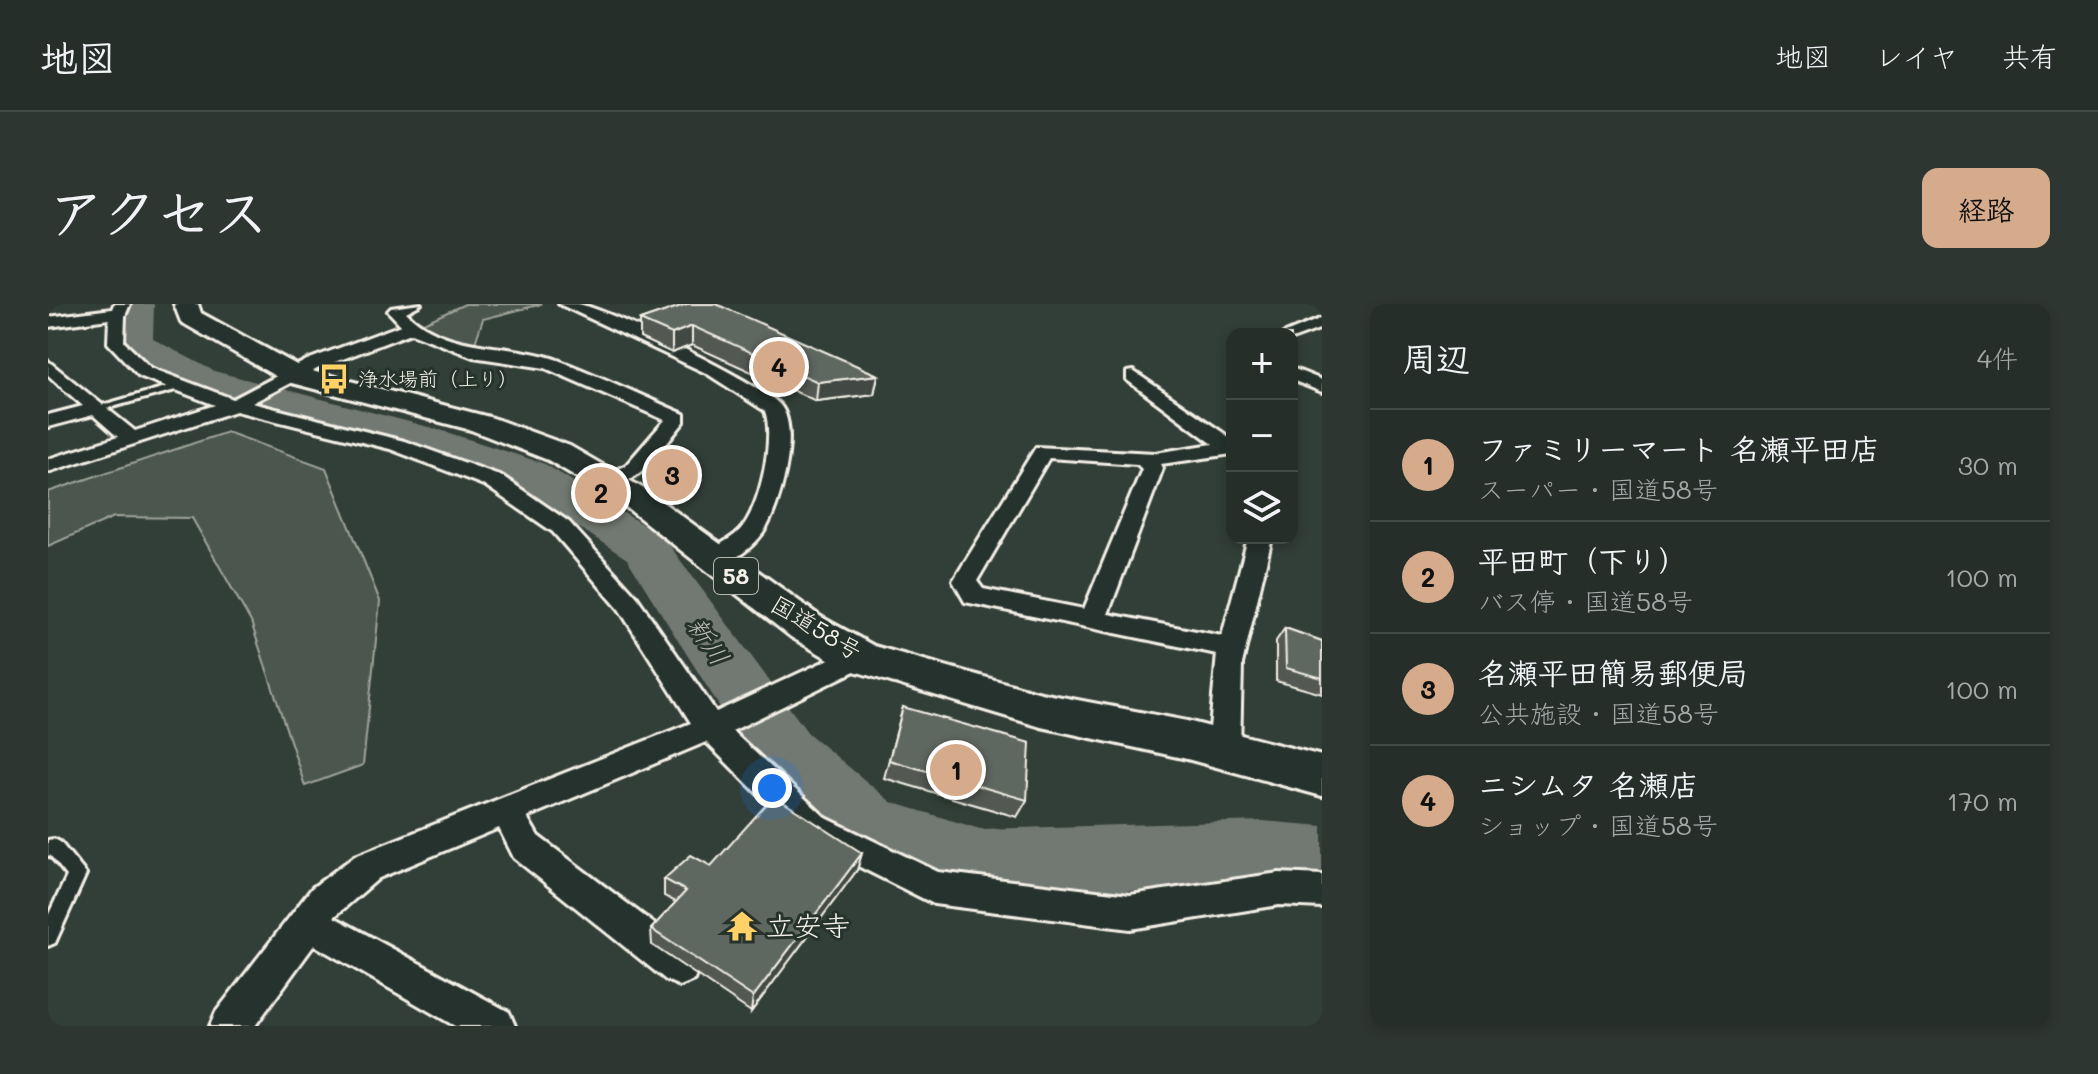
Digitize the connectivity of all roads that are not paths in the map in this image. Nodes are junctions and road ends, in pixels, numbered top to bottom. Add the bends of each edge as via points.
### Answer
1 (186, 304) edge
2 (413, 304) edge
3 (567, 304) edge
4 (120, 308) edge
5 (48, 322) edge
6 (1322, 323) edge
7 (411, 327) junction
8 (1298, 331) edge
9 (1298, 335) edge
10 (1322, 343) edge
11 (48, 366) edge
12 (294, 375) junction
13 (1133, 376) dead end
14 (1298, 376) edge
15 (180, 386) junction
16 (1322, 387) edge
17 (235, 405) junction
18 (97, 408) junction
19 (48, 421) edge
20 (131, 438) junction
21 (1226, 443) edge
22 (1226, 448) edge
23 (1143, 458) junction
24 (48, 466) edge
25 (608, 480) junction
26 (1259, 544) edge
27 (713, 560) junction
28 (1093, 620) junction
29 (1233, 648) junction
30 (859, 657) junction
31 (710, 728) junction
32 (1224, 750) junction
33 (1322, 776) edge
34 (507, 811) junction
35 (48, 848) edge
36 (1322, 891) edge
37 (308, 922) junction
38 (48, 937) edge
39 (680, 967) edge
40 (230, 1026) edge
41 (495, 1026) edge

1 - 12 highway, 国道58号 / 58 via 190,317
2 - 7 street via 396,311
3 - 27 street via 746,387 773,408 779,426 777,457 764,512 746,541
4 - 5 street
4 - 15 street via 116,343 145,372
6 - 8 street
7 - 12 street
7 - 25 street via 479,353 549,363 677,418 633,469
9 - 10 street
11 - 18 street
12 - 17 street
12 - 25 highway, 国道58号 / 58 via 482,424 559,453
13 - 21 street
14 - 16 street
15 - 17 street
15 - 18 lane
17 - 20 street
17 - 31 street via 397,445 494,481 561,527 628,603
18 - 19 street
18 - 20 street
20 - 24 street
22 - 23 street
23 - 28 street via 1153,468
23 - 28 street via 1043,451 965,581 974,596
25 - 27 highway, 国道58号 / 58
26 - 29 street
27 - 30 highway, 国道58号 / 58 via 806,627
28 - 29 street
29 - 32 street
30 - 31 street
30 - 32 highway, 国道58号 / 58 via 1041,710
31 - 34 street
31 - 36 street via 814,828 934,888 1130,912 1279,889
32 - 33 highway, 国道58号 / 58
34 - 37 street via 367,867 325,900
34 - 39 street via 526,847
35 - 38 lane via 54,847 77,874
37 - 40 street
37 - 41 street

